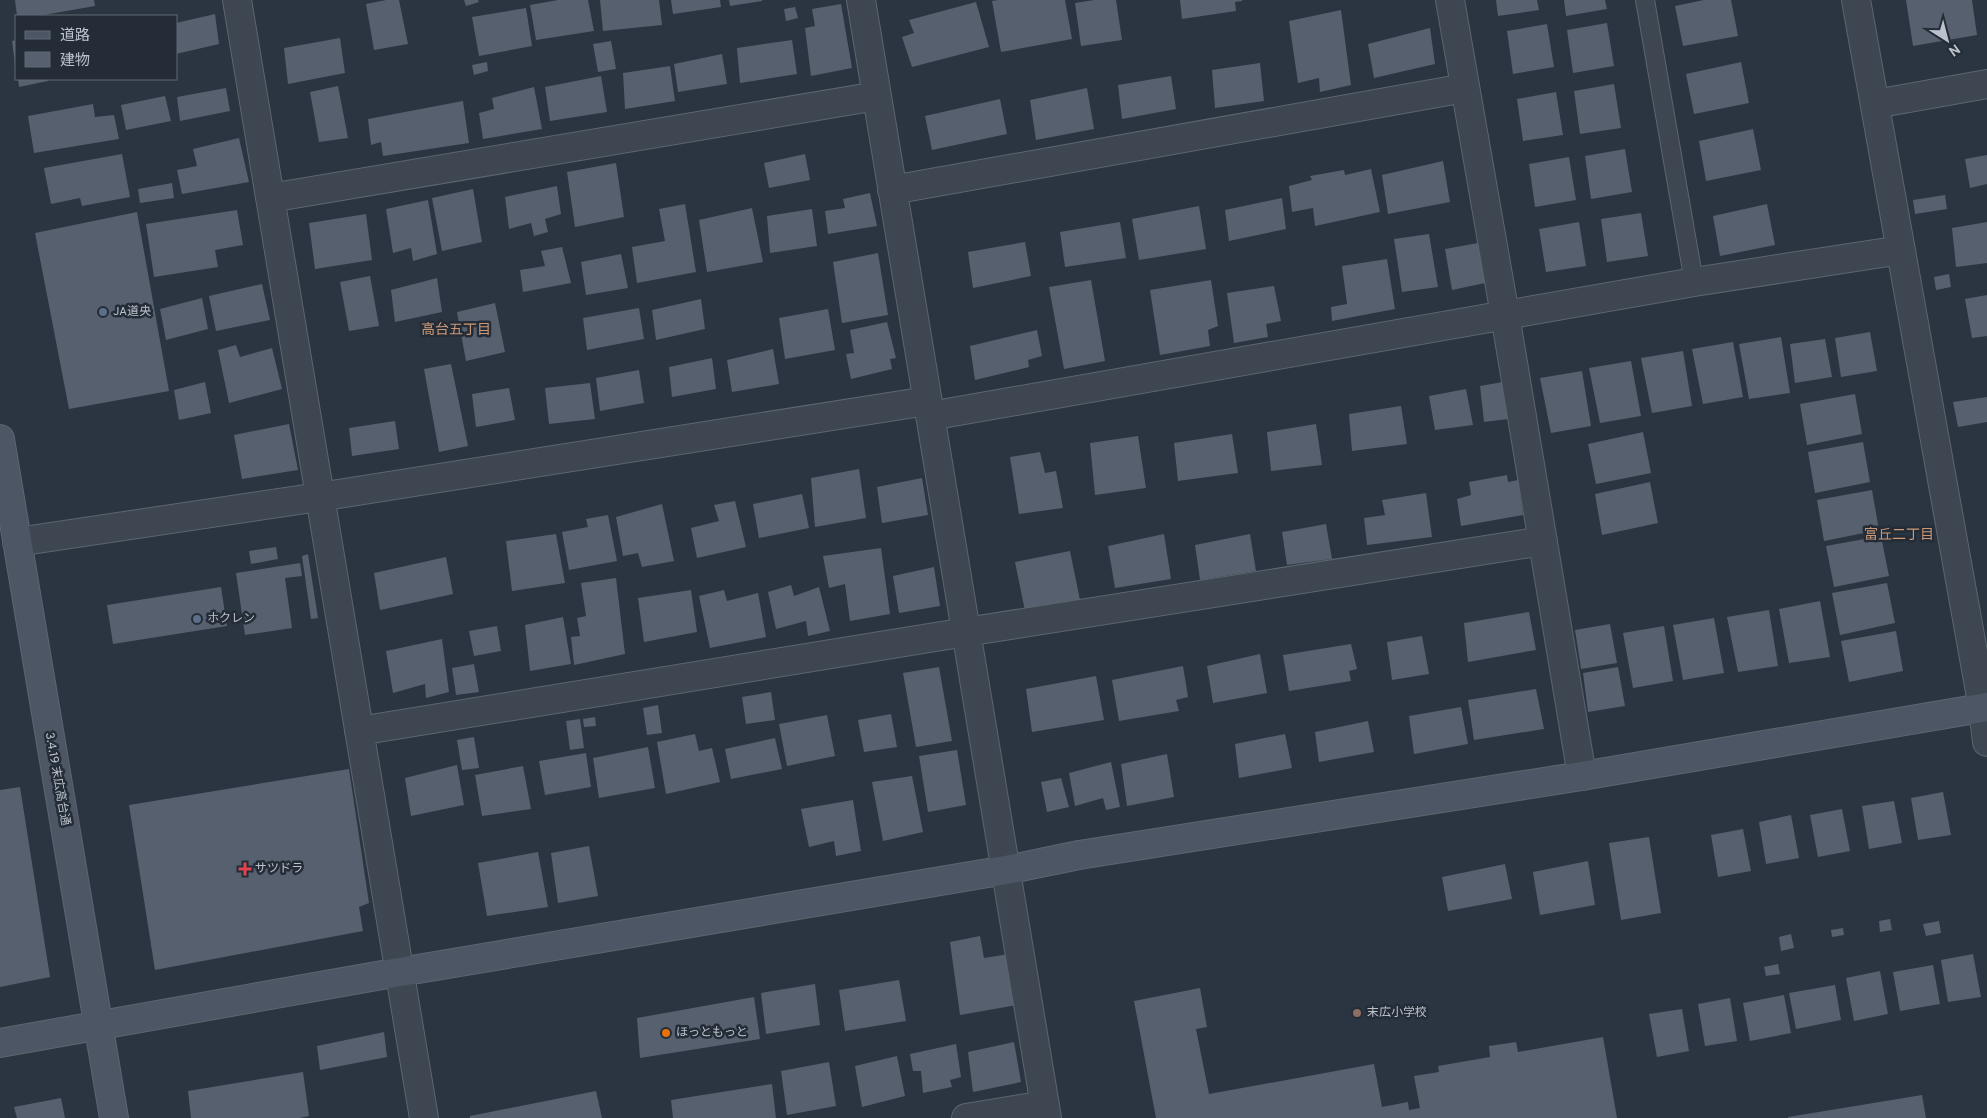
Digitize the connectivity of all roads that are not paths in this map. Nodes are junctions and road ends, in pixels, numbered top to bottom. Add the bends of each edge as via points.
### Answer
1 (238, 0) edge
2 (861, 0) edge
3 (1450, 0) edge
4 (1645, 0) edge
5 (1856, 0) edge
6 (1987, 84) edge
7 (1465, 88) junction
8 (877, 96) junction
9 (1875, 104) junction
10 (892, 190) junction
11 (270, 198) junction
12 (1901, 250) junction
13 (1694, 282) junction
14 (1505, 315) junction
15 (929, 408) junction
16 (0, 439) edge
17 (319, 497) junction
18 (1543, 541) junction
19 (9, 543) edge
20 (966, 632) junction
21 (1985, 708) edge
22 (358, 731) junction
23 (1987, 742) edge
24 (1582, 776) junction
25 (1006, 870) junction
26 (399, 973) junction
27 (99, 1026) junction
28 (0, 1043) edge
29 (1046, 1111) edge
30 (114, 1118) edge
31 (424, 1118) edge
32 (966, 1118) edge

1 - 11 street
2 - 8 street
3 - 7 street
4 - 13 lane
5 - 9 street
6 - 9 street
7 - 10 street
7 - 14 street
8 - 10 street
8 - 11 street
9 - 12 street
10 - 15 street
11 - 17 street
12 - 13 street
12 - 21 street
13 - 14 street
14 - 15 street
14 - 18 street
15 - 17 street
15 - 20 street
16 - 19 street, 3.4.19 末広高台通
17 - 19 street
17 - 22 street
18 - 20 street
18 - 24 street
19 - 27 street, 3.4.19 末広高台通
20 - 22 street
20 - 25 street
21 - 23 street
21 - 24 street
22 - 26 street
24 - 25 street via 1079,854
25 - 26 street
25 - 29 street
26 - 27 street
26 - 31 street
27 - 28 street
27 - 30 street, 3.4.19 末広高台通
29 - 32 street

